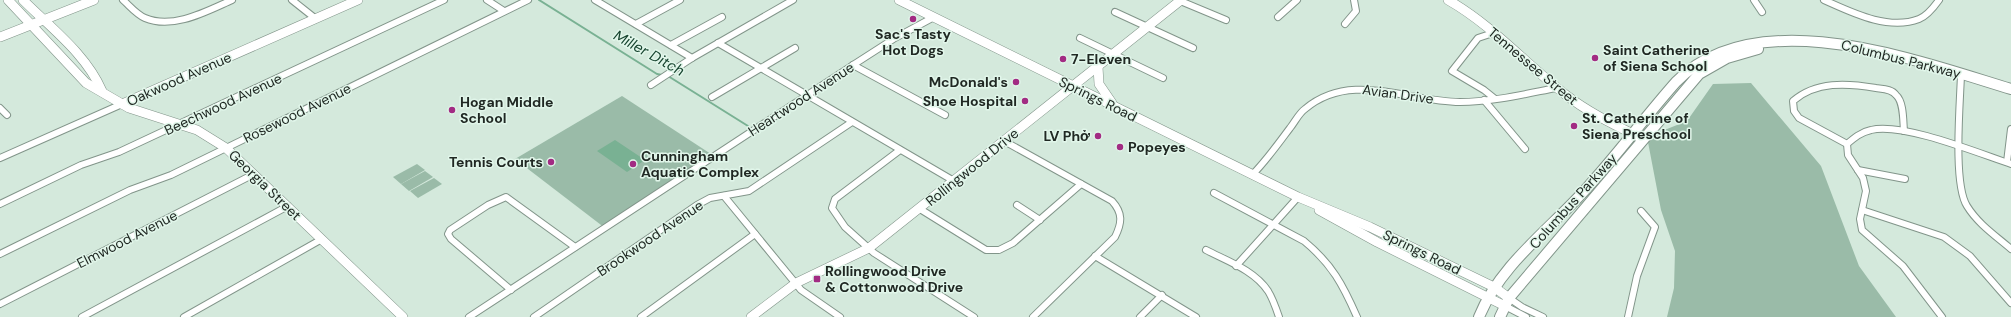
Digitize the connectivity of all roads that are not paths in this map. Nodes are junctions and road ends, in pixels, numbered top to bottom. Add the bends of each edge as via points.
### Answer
1 (8, 0) edge
2 (23, 0) edge
3 (94, 0) edge
4 (123, 0) edge
5 (232, 0) edge
6 (292, 0) edge
7 (358, 0) edge
8 (444, 0) edge
9 (487, 0) edge
10 (528, 0) edge
11 (596, 0) edge
12 (680, 0) edge
13 (793, 0) edge
14 (899, 0) edge
15 (1180, 0) edge
16 (1297, 0) edge
17 (1354, 0) edge
18 (1448, 0) edge
19 (1754, 0) edge
20 (1824, 0) edge
21 (1939, 0) edge
22 (504, 11) junction
23 (1115, 12) dead end
24 (1762, 12) dead end
25 (722, 17) dead end
26 (934, 17) junction
27 (1278, 17) dead end
28 (316, 19) junction
29 (44, 20) junction
30 (1226, 20) dead end
31 (636, 24) junction
32 (1345, 24) dead end
33 (31, 25) junction
34 (1148, 27) junction
35 (1490, 34) junction
36 (0, 37) edge
37 (1080, 38) dead end
38 (718, 43) junction
39 (671, 46) junction
40 (795, 48) dead end
41 (1193, 48) dead end
42 (1114, 54) junction
43 (692, 58) junction
44 (853, 65) junction
45 (1098, 67) junction
46 (761, 68) junction
47 (1163, 78) dead end
48 (1961, 78) junction
49 (651, 85) dead end
50 (1074, 86) junction
51 (1556, 88) junction
52 (2011, 89) edge
53 (102, 91) junction
54 (2011, 94) edge
55 (807, 95) junction
56 (712, 98) dead end
57 (1494, 98) junction
58 (1484, 100) junction
59 (122, 104) junction
60 (1116, 107) junction
61 (0, 108) edge
62 (6, 115) dead end
63 (945, 115) dead end
64 (852, 122) junction
65 (178, 124) junction
66 (2011, 129) edge
67 (1904, 131) junction
68 (1632, 134) junction
69 (1643, 139) junction
70 (1004, 141) junction
71 (1847, 144) junction
72 (226, 148) junction
73 (1961, 148) junction
74 (1525, 149) dead end
75 (900, 150) junction
76 (0, 158) edge
77 (2009, 163) edge
78 (1858, 170) junction
79 (254, 174) junction
80 (1252, 175) junction
81 (1905, 179) dead end
82 (954, 181) junction
83 (1081, 184) junction
84 (1214, 193) dead end
85 (724, 196) junction
86 (1298, 197) junction
87 (0, 204) edge
88 (1017, 205) dead end
89 (288, 206) junction
90 (920, 209) junction
91 (1862, 210) junction
92 (1641, 211) dead end
93 (1040, 220) junction
94 (1273, 224) junction
95 (755, 234) junction
96 (322, 239) junction
97 (575, 247) junction
98 (869, 248) junction
99 (2011, 249) edge
100 (1206, 250) dead end
101 (0, 254) edge
102 (1095, 256) junction
103 (1236, 266) junction
104 (796, 283) junction
105 (511, 290) junction
106 (1491, 292) junction
107 (1162, 295) junction
108 (1507, 302) junction
109 (2011, 303) edge
110 (0, 304) edge
111 (82, 317) edge
112 (184, 317) edge
113 (403, 317) edge
114 (469, 317) edge
115 (534, 317) edge
116 (641, 317) edge
117 (751, 317) edge
118 (840, 317) edge
119 (974, 317) edge
120 (1033, 317) edge
121 (1140, 317) edge
122 (1196, 317) edge
123 (1279, 317) edge
124 (1358, 317) edge
125 (1479, 317) edge
126 (1500, 317) edge
127 (1526, 317) edge
128 (1543, 317) edge
129 (1628, 317) edge
130 (1942, 317) edge

1 - 33 main road, Georgia Street
2 - 29 main road, Georgia Street
3 - 29 main road
4 - 5 street via 145,18 167,21 184,19
6 - 28 street
7 - 28 main road, Oakwood Avenue
8 - 65 street, Beechwood Avenue
9 - 22 street
10 - 22 street, Rosewood Avenue
11 - 31 street
12 - 31 street
13 - 38 street
14 - 26 main road, Springs Road
15 - 30 street
15 - 34 main road, Rollingwood Drive
16 - 27 street
17 - 32 street via 1356,12
18 - 35 main road, Tennessee Street via 1471,13
19 - 24 street
20 - 21 street via 1865,17 1892,22 1920,19
22 - 72 street, Rosewood Avenue
23 - 34 street
25 - 39 street
26 - 44 street, Heartwood Avenue
26 - 50 main road, Springs Road
28 - 59 main road, Oakwood Avenue
29 - 33 main road
29 - 53 main road, Georgia Street via 100,82
31 - 39 street
33 - 36 main road
33 - 53 main road, Georgia Street via 86,83
34 - 41 street
34 - 42 main road, Rollingwood Drive
35 - 51 main road, Tennessee Street
35 - 57 street via 1478,38 1452,71 1458,77 1487,90
37 - 42 street
38 - 43 street
38 - 46 street
39 - 43 street
40 - 46 street
42 - 45 main road, Rollingwood Drive
42 - 47 street
43 - 49 street
44 - 55 street, Heartwood Avenue
44 - 63 street
45 - 50 main road, Rollingwood Drive
45 - 60 main road via 1099,84
46 - 55 street
46 - 56 street
48 - 52 main road, Columbus Parkway
48 - 54 main road, Columbus Parkway
48 - 68 main road, Columbus Parkway via 1884,52 1819,40 1766,41 1736,46 1704,59 1687,71
48 - 69 main road, Columbus Parkway via 1844,49 1814,46 1761,48 1726,57 1699,74
48 - 73 street
50 - 60 main road, Springs Road
50 - 70 main road, Rollingwood Drive
51 - 57 street, Avian Drive
51 - 68 main road, Tennessee Street via 1588,110
53 - 59 main road, Georgia Street
55 - 64 street
55 - 97 street, Heartwood Avenue
57 - 58 street, Avian Drive
58 - 74 street
58 - 80 street, Avian Drive via 1445,100 1370,88 1330,93 1304,109
59 - 65 main road, Georgia Street
59 - 76 street, Oakwood Avenue
60 - 80 main road, Springs Road
61 - 62 street
64 - 75 street
64 - 85 street, Brookwood Avenue via 759,186 739,194
65 - 72 main road, Georgia Street via 208,136
65 - 87 street, Beechwood Avenue via 119,152 81,165
66 - 77 street
67 - 71 street via 1865,131 1853,137
67 - 71 street via 1898,98 1891,91 1858,85 1832,85 1810,90 1793,101 1794,111 1799,118
67 - 73 street
68 - 69 main road, Tennessee Street
68 - 106 main road, Columbus Parkway via 1586,189
69 - 108 main road, Columbus Parkway
70 - 82 main road, Rollingwood Drive
70 - 83 street
71 - 78 street via 1848,155
72 - 79 main road, Georgia Street
72 - 101 street, Rosewood Avenue via 170,175 130,190
73 - 77 street
73 - 99 street via 1959,176 1966,205 1984,227
75 - 82 street
75 - 98 street via 833,202 835,214
78 - 81 street
78 - 91 street via 1866,191
79 - 89 main road, Georgia Street
79 - 110 street, Elmwood Avenue
80 - 86 main road, Springs Road
82 - 90 main road, Rollingwood Drive
83 - 93 street
83 - 102 street via 1112,201 1122,216 1122,226 1115,237
84 - 94 street
85 - 95 street
85 - 115 street, Brookwood Avenue via 710,198 697,205
86 - 94 street
86 - 106 main road, Springs Road via 1377,242
88 - 93 street
89 - 96 main road, Georgia Street
89 - 111 street
90 - 93 street via 986,250 992,251 1006,248
90 - 98 main road, Rollingwood Drive
91 - 109 street via 1944,237 1974,260
91 - 130 street via 1862,230 1903,266
92 - 129 street via 1655,227 1641,262
94 - 103 street
94 - 124 street via 1304,241 1327,260 1338,275
95 - 104 street
95 - 116 street
96 - 112 street
96 - 113 main road, Georgia Street
97 - 105 street, Heartwood Avenue
97 - 105 street via 506,197 488,205 450,230 448,234 451,239
98 - 104 main road, Rollingwood Drive
98 - 119 street
100 - 103 street
102 - 107 street
102 - 120 street
103 - 123 street via 1251,274 1267,289
104 - 117 main road, Rollingwood Drive
104 - 118 street via 801,290
105 - 114 street, Heartwood Avenue
106 - 108 main road, Springs Road
106 - 125 main road, Columbus Parkway
107 - 121 street
107 - 122 street
108 - 126 main road, Columbus Parkway
108 - 127 street, Springs Road
108 - 128 street, Springs Road

